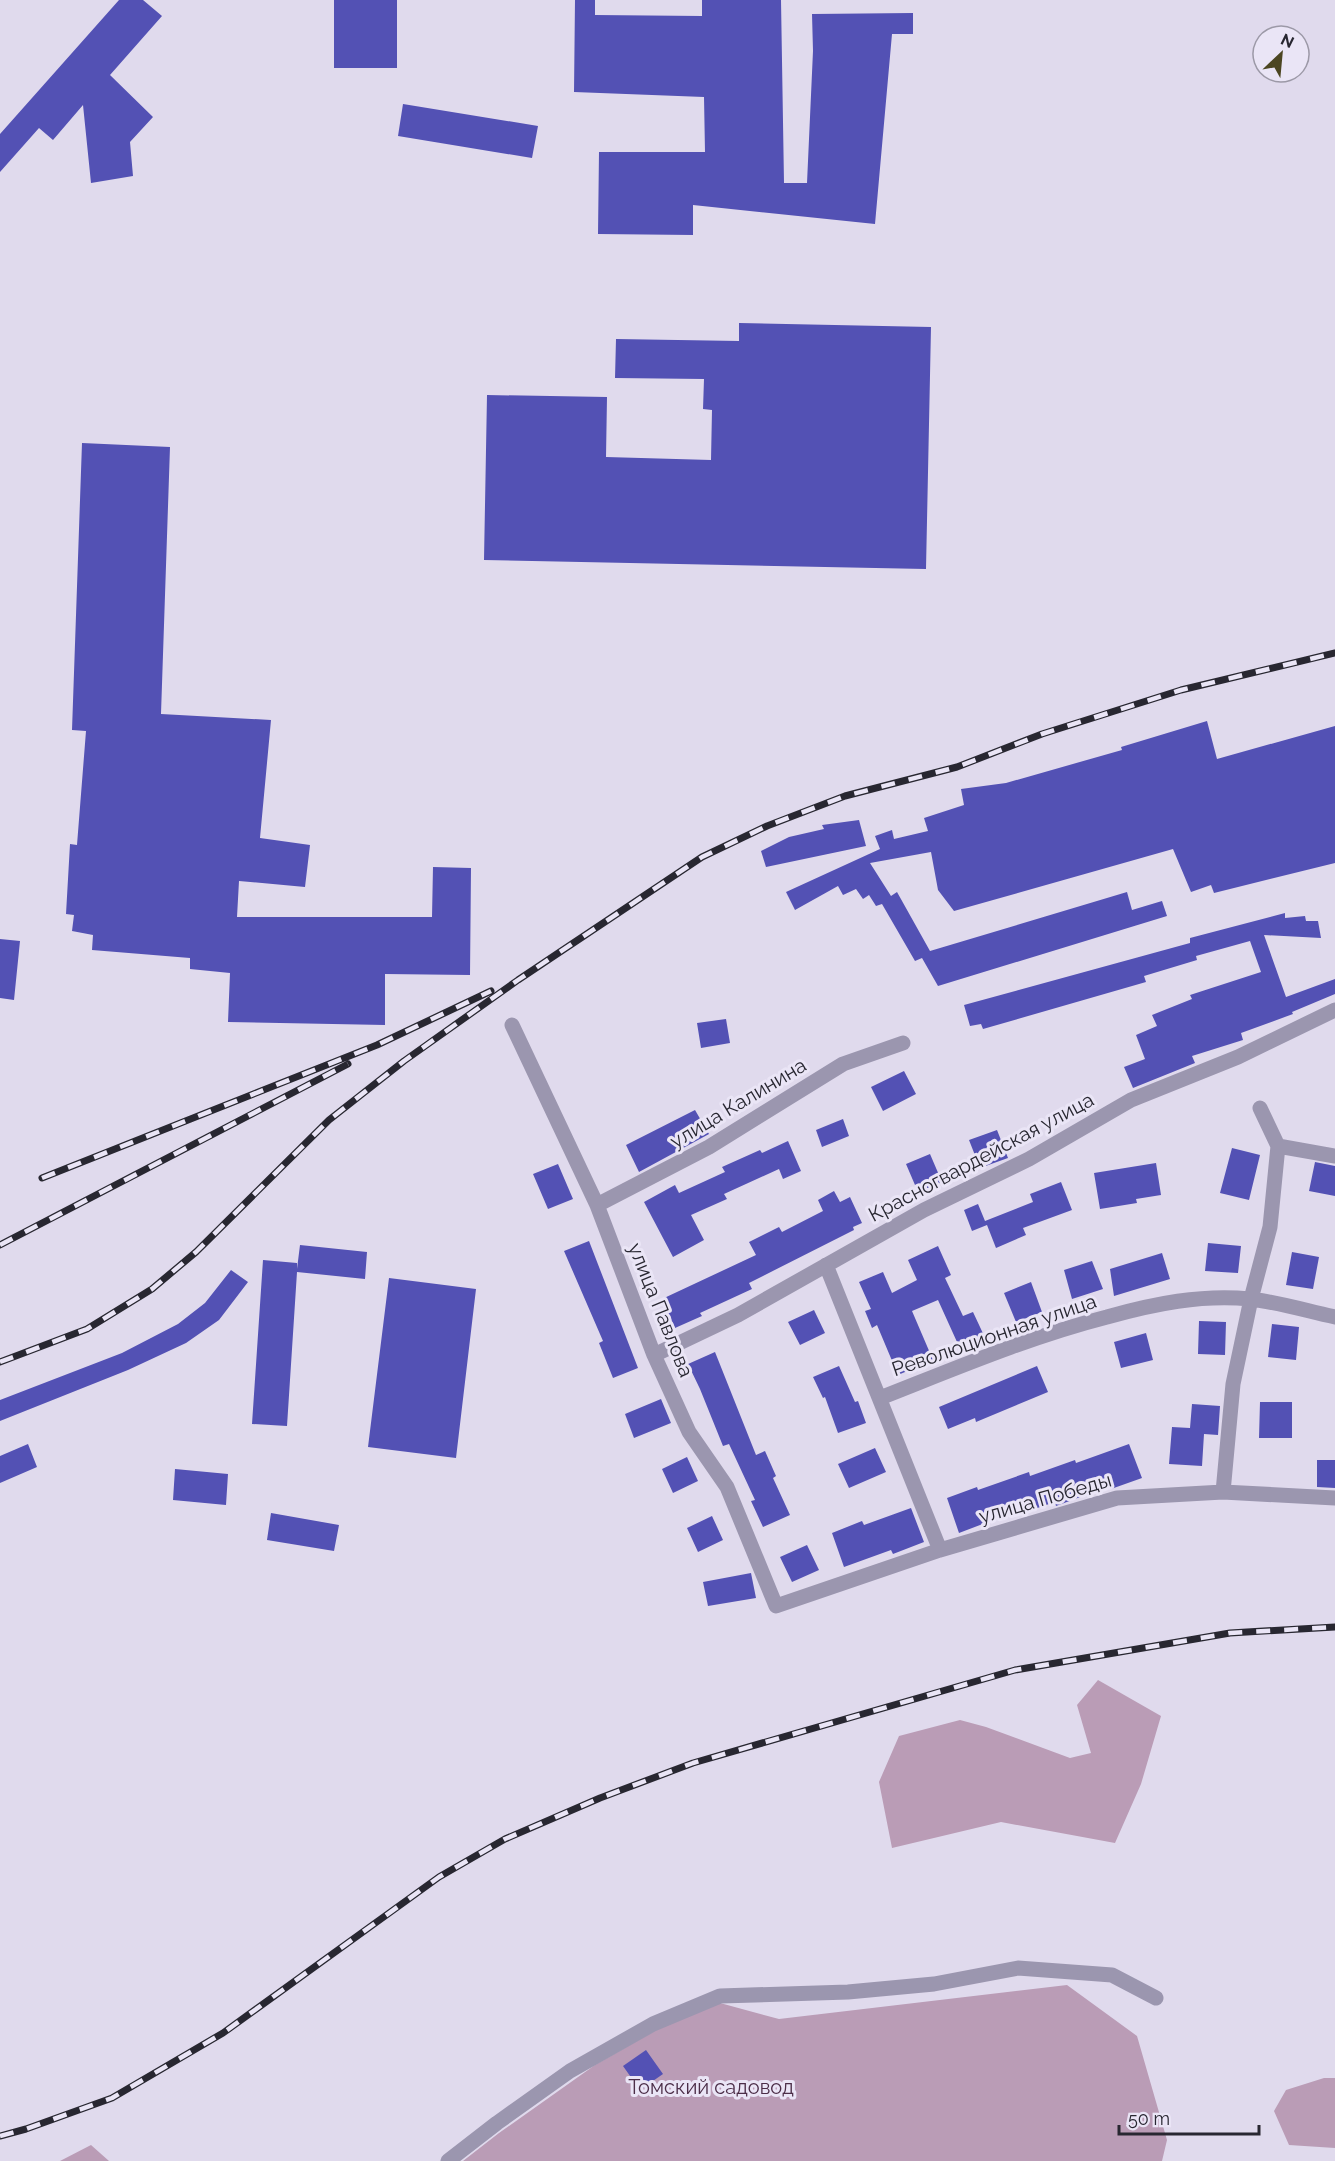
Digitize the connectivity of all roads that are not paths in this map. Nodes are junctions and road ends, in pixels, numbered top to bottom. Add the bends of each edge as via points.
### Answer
1 (1335, 1010) edge
2 (512, 1025) dead end
3 (903, 1043) dead end
4 (1260, 1108) dead end
5 (1278, 1146) junction
6 (1335, 1156) edge
7 (597, 1205) junction
8 (826, 1265) junction
9 (1251, 1299) junction
10 (1335, 1317) edge
11 (654, 1355) junction
12 (880, 1398) junction
13 (1223, 1492) junction
14 (1335, 1498) edge
15 (940, 1550) junction
16 (776, 1606) joint
17 (1156, 1998) dead end
18 (448, 2161) edge

1 - 8 street, Красногвардейская улица via 1238,1057 1131,1100 1029,1159 924,1210
2 - 7 street, улица Павлова
3 - 7 street, улица Калинина via 843,1064 709,1148
4 - 5 street
5 - 6 street
5 - 9 street via 1270,1227
7 - 11 street, улица Павлова
8 - 11 street, Красногвардейская улица via 738,1315
8 - 12 street
9 - 10 street, Революционная улица
9 - 12 street, Революционная улица via 1158,1303 1005,1348
9 - 13 street via 1233,1384
11 - 16 street, улица Павлова via 688,1432 727,1487
12 - 15 street
13 - 14 street, улица Победы
13 - 15 street, улица Победы via 1117,1498
15 - 16 street, улица Победы
17 - 18 street via 1112,1975 1018,1968 934,1983 848,1992 720,1996 653,2024 570,2071

